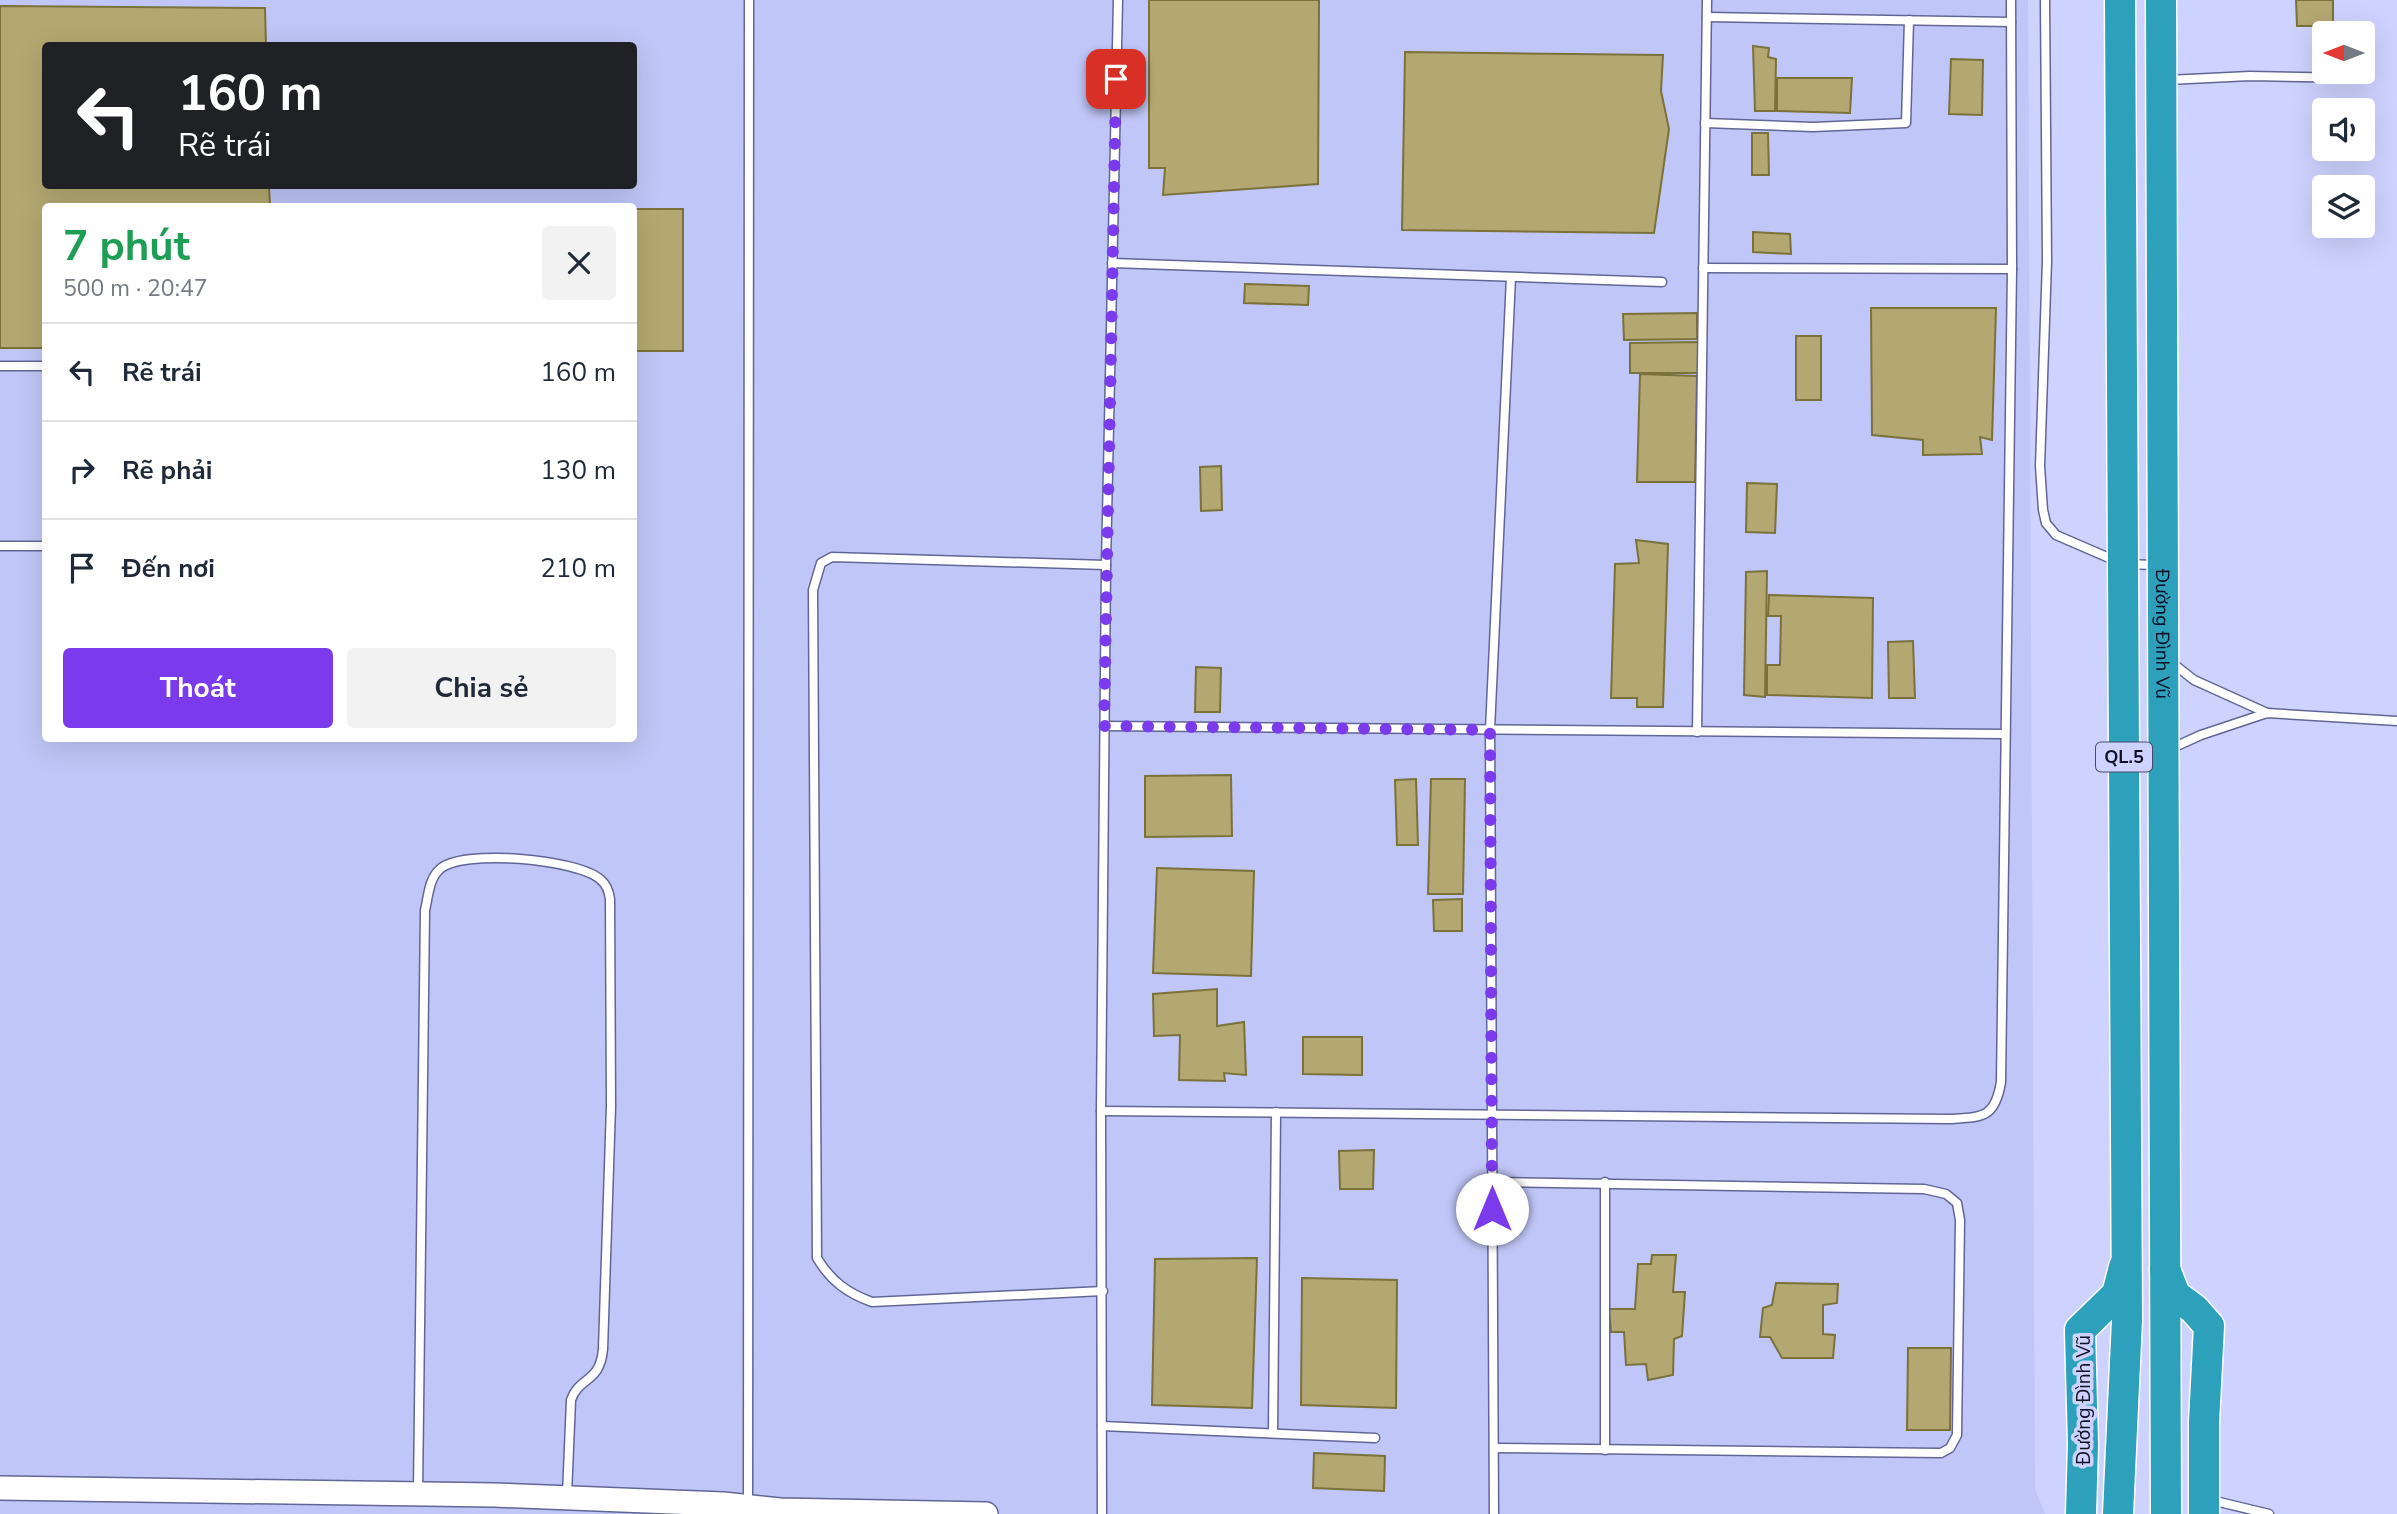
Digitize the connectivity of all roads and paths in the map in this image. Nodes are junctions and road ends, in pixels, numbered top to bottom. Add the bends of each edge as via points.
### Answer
1 (749, 0) edge
2 (1118, 0) edge
3 (1707, 0) edge
4 (2011, 0) edge
5 (2045, 0) edge
6 (2120, 0) edge
7 (2161, 0) edge
8 (1707, 17) junction
9 (1909, 20) junction
10 (2011, 22) junction
11 (2312, 77) edge
12 (2161, 81) junction
13 (1705, 123) junction
14 (1112, 263) junction
15 (1703, 268) junction
16 (2012, 269) junction
17 (1511, 277) junction
18 (1661, 282) dead end
19 (0, 366) edge
20 (42, 366) edge
21 (0, 546) edge
22 (42, 546) edge
23 (2123, 564) junction
24 (1106, 565) junction
25 (2163, 565) junction
26 (2162, 655) junction
27 (2267, 713) junction
28 (2397, 721) edge
29 (1104, 726) junction
30 (1490, 730) junction
31 (1697, 732) junction
32 (2004, 734) junction
33 (2161, 754) junction
34 (1101, 1111) junction
35 (1276, 1112) junction
36 (1491, 1114) junction
37 (1492, 1182) junction
38 (1605, 1182) junction
39 (2126, 1260) junction
40 (2164, 1266) junction
41 (1103, 1292) junction
42 (1102, 1426) junction
43 (1273, 1433) junction
44 (1375, 1438) dead end
45 (1494, 1448) junction
46 (1605, 1450) junction
47 (0, 1488) edge
48 (418, 1494) junction
49 (567, 1498) junction
50 (2204, 1506) edge
51 (748, 1507) junction
52 (986, 1514) edge
53 (1102, 1514) edge
54 (1494, 1514) edge
55 (2081, 1514) edge
56 (2118, 1514) edge
57 (2166, 1514) edge
58 (2269, 1514) edge

1 - 51 lane
2 - 14 lane
3 - 8 lane
4 - 10 lane
5 - 23 lane via 2043,510 2056,535
6 - 23 highway, Đường Đình Vũ / QL.5
7 - 12 highway, Đường Đình Vũ / QL.5
8 - 9 lane
8 - 13 lane
9 - 10 lane
9 - 13 lane via 1906,123 1813,127
10 - 16 lane
11 - 12 lane
12 - 25 highway, Đường Đình Vũ / QL.5
13 - 15 lane
14 - 17 lane
14 - 24 lane
15 - 16 lane
15 - 31 lane
16 - 32 lane
17 - 18 lane
17 - 30 lane
19 - 20 lane
21 - 22 lane
23 - 25 lane
23 - 39 highway, Đường Đình Vũ / QL.5
24 - 29 lane
24 - 41 lane via 832,557 821,563 813,590 817,1258 828,1277 853,1295 873,1302
25 - 26 highway, Đường Đình Vũ / QL.5
26 - 27 lane via 2194,680
26 - 33 highway, Đường Đình Vũ / QL.5
27 - 28 lane
27 - 33 lane
29 - 30 lane
29 - 34 lane
30 - 31 lane
30 - 36 lane
31 - 32 lane
32 - 36 lane via 2001,1082 1998,1102 1990,1112 1950,1119
33 - 40 highway, Đường Đình Vũ / QL.5
34 - 35 lane
34 - 41 lane
35 - 36 lane
35 - 43 lane
36 - 37 lane
37 - 38 lane
37 - 45 lane
38 - 46 lane
38 - 46 lane via 1924,1189 1946,1194 1956,1203 1960,1220 1957,1435 1951,1448 1928,1455
39 - 55 highway, Đường Đình Vũ via 2117,1294 2080,1330
39 - 56 highway, Đường Đình Vũ / QL.5
40 - 50 highway, Đường Đình Vũ via 2175,1295 2209,1326
40 - 57 highway, Đường Đình Vũ / QL.5
41 - 42 lane
42 - 43 lane
42 - 53 lane
43 - 44 lane
45 - 46 lane
45 - 54 lane
47 - 48 street
48 - 49 street
48 - 49 lane via 421,1077 428,898 437,871 447,864 549,860 601,880 610,899 611,1106 603,1349 597,1374 578,1388 571,1400
49 - 51 street
50 - 58 lane
51 - 52 street

